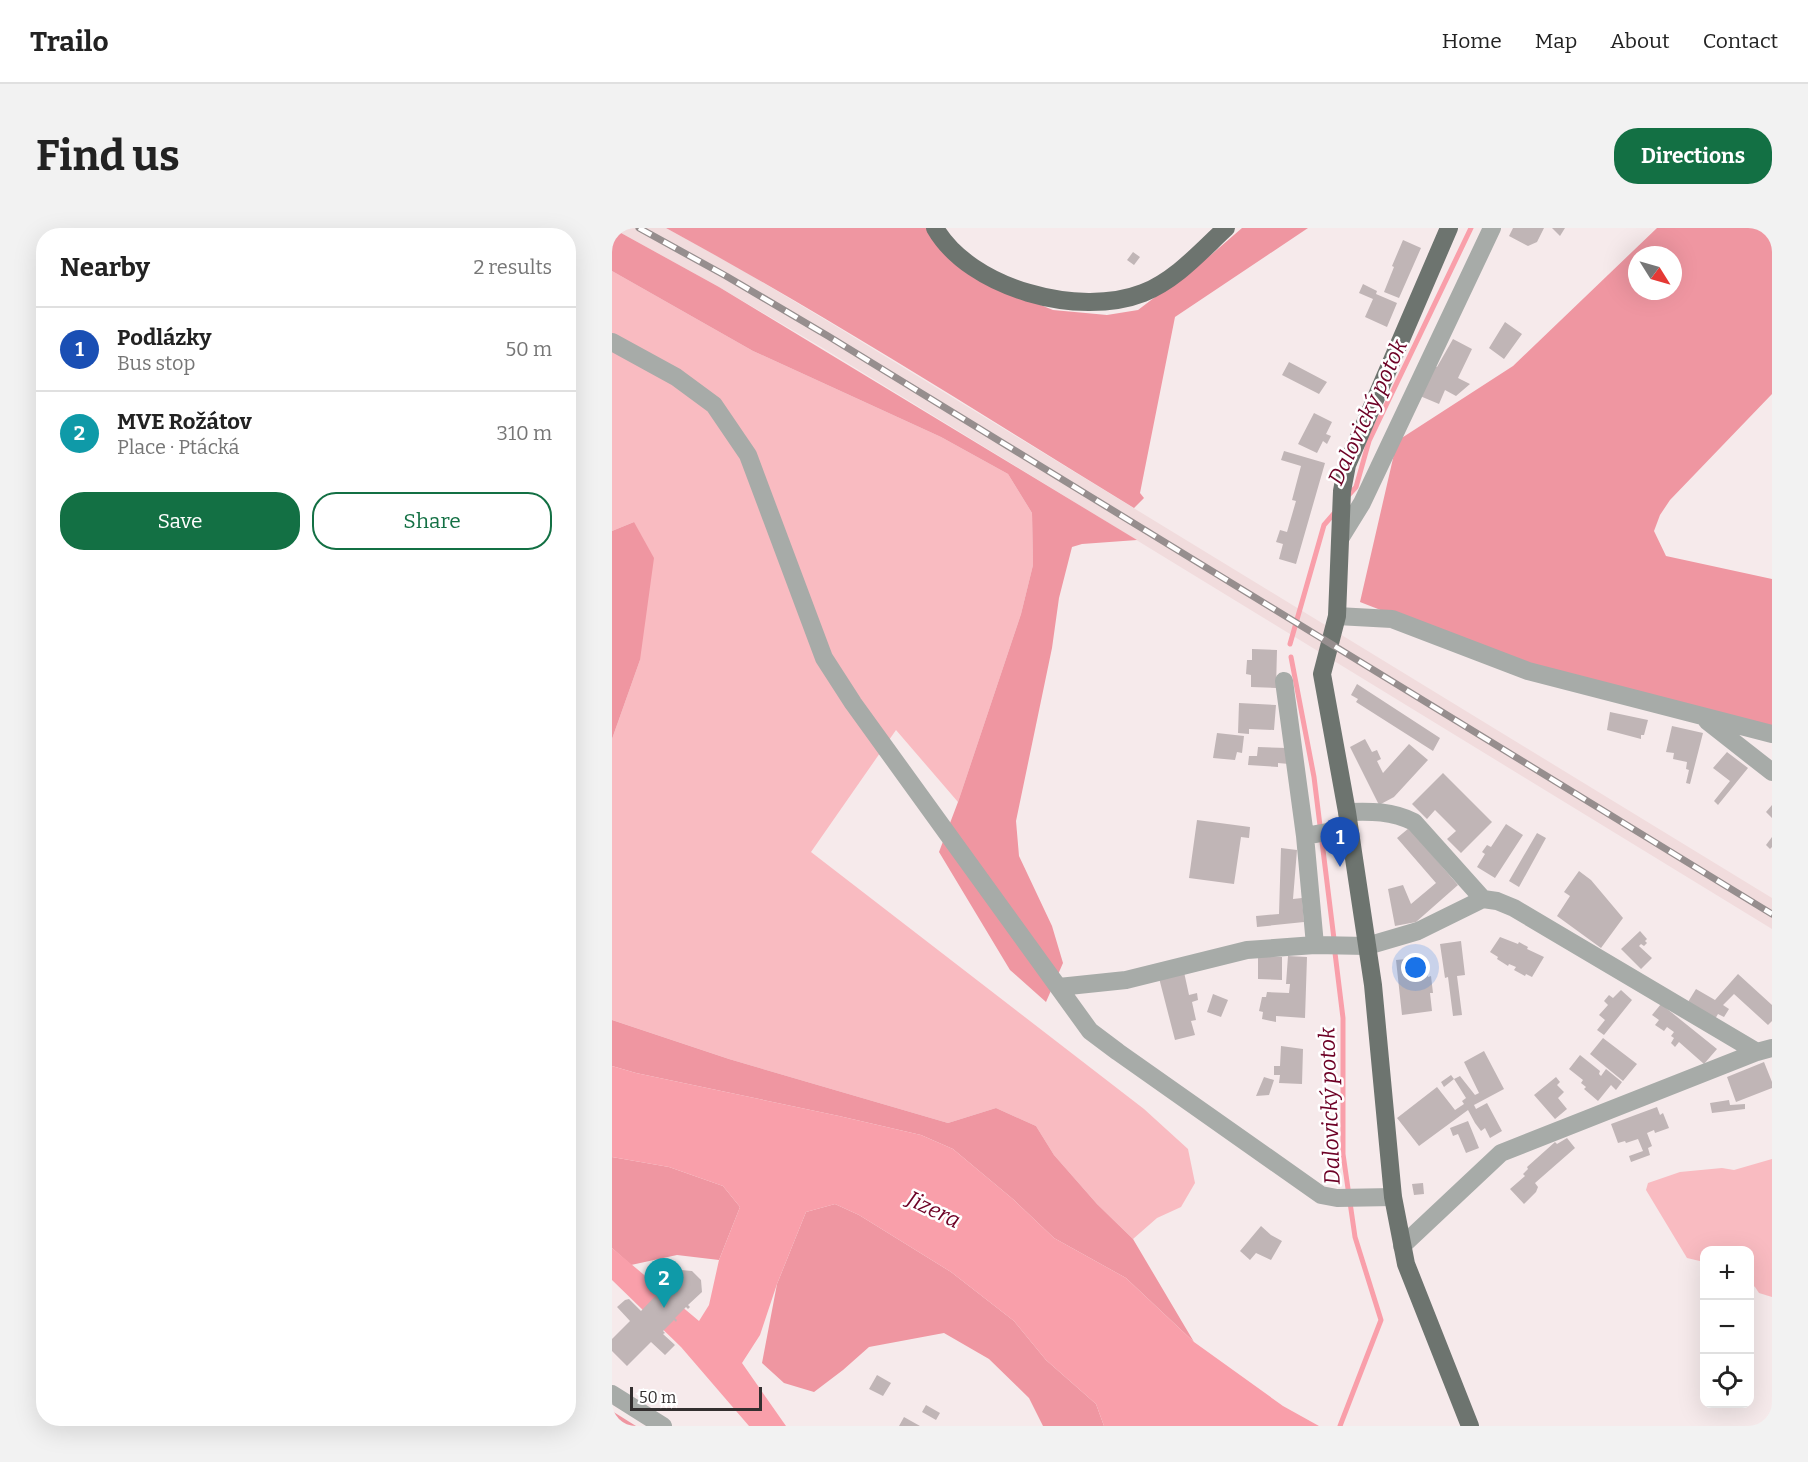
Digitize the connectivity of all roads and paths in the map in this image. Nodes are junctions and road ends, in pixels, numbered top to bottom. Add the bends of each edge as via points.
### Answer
1 (935, 228) edge
2 (1226, 228) edge
3 (1449, 228) edge
4 (1492, 228) edge
5 (612, 342) edge
6 (1342, 529) junction
7 (1337, 616) junction
8 (1284, 681) dead end
9 (1701, 716) junction
10 (1772, 734) edge
11 (1772, 772) edge
12 (1348, 820) junction
13 (1305, 836) junction
14 (1483, 899) junction
15 (1316, 945) junction
16 (1367, 946) junction
17 (1059, 987) junction
18 (1764, 1050) edge
19 (1393, 1197) junction
20 (1402, 1246) junction
21 (612, 1394) edge
22 (663, 1426) edge
23 (1470, 1426) edge

1 - 2 main road via 965,261 994,280 1016,290 1084,302 1127,297 1153,288
3 - 6 main road via 1347,465 1342,490
4 - 6 street via 1362,503
5 - 17 street via 676,377 714,405 748,455 824,658
6 - 7 main road
7 - 9 street via 1392,619 1528,671
7 - 12 main road via 1322,674
8 - 13 street
9 - 10 street
9 - 11 street
12 - 13 street
12 - 14 street via 1380,811 1414,822
12 - 16 main road
13 - 15 street
14 - 16 street via 1418,931
14 - 18 street via 1514,908
15 - 16 street
15 - 17 street via 1247,950 1126,980
16 - 19 main road
17 - 19 street via 1090,1031 1321,1195
18 - 20 street via 1501,1153
19 - 20 main road
20 - 23 main road
21 - 22 street

